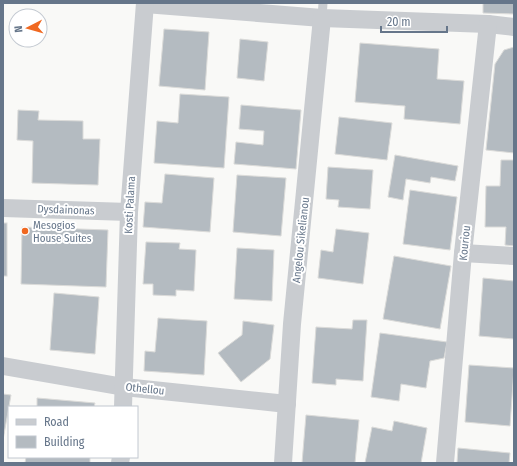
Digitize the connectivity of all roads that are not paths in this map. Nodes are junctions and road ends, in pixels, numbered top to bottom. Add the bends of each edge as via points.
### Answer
1 (145, 4) edge
2 (323, 10) edge
3 (488, 24) junction
4 (514, 27) edge
5 (3, 208) edge
6 (129, 212) junction
7 (463, 253) junction
8 (514, 256) edge
9 (3, 366) edge
10 (124, 387) junction
11 (287, 404) junction
12 (123, 406) edge
13 (283, 463) edge
14 (445, 463) edge

1 - 2 street
1 - 6 street, Kosti Palama
2 - 3 street
2 - 11 street, Angelou Sikelianou via 293,316
3 - 4 street
3 - 7 street, Kouriou
5 - 6 street, Dysdainonas
6 - 10 street, Kosti Palama
7 - 8 street
7 - 14 street, Kouriou
9 - 10 street, Othellou
10 - 11 street, Othellou
10 - 12 street, Kosti Palama
11 - 13 street, Angelou Sikelianou

